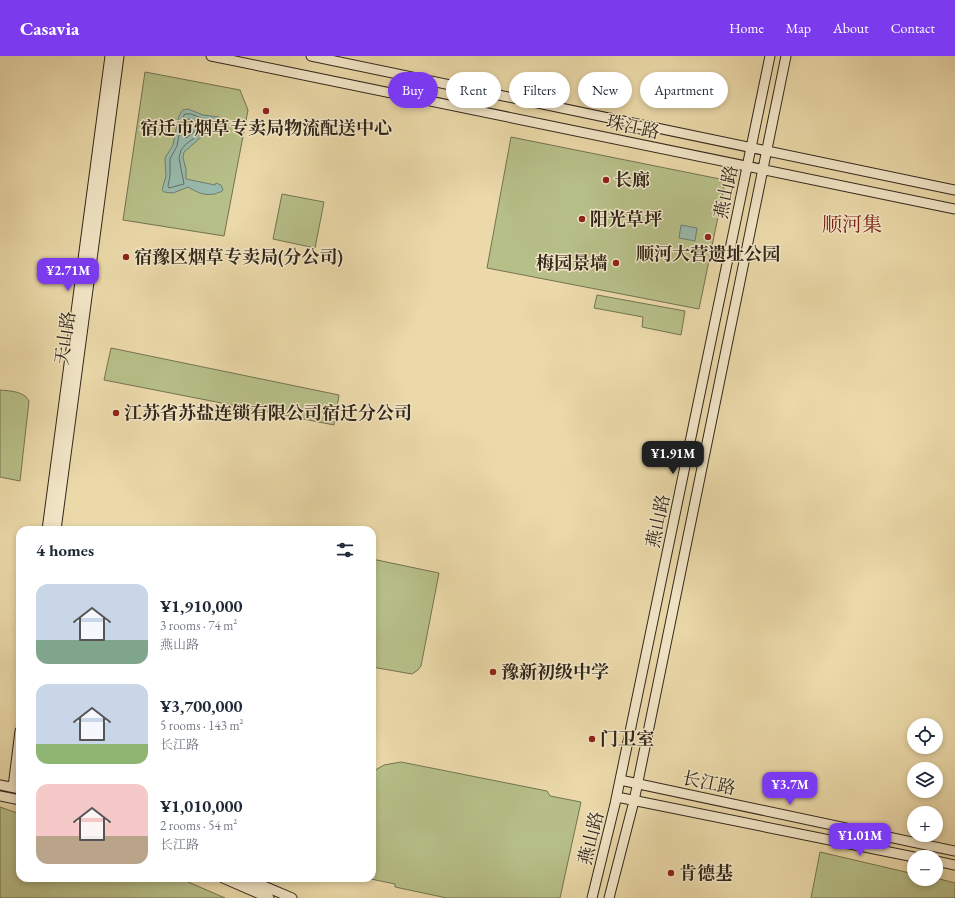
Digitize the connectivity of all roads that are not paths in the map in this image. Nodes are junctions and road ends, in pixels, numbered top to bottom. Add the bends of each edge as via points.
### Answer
1 (110, 56) edge
2 (120, 56) edge
3 (211, 56) edge
4 (311, 56) edge
5 (770, 56) edge
6 (786, 56) edge
7 (752, 147) junction
8 (767, 150) junction
9 (748, 166) junction
10 (763, 170) junction
11 (955, 190) edge
12 (955, 209) edge
13 (48, 526) edge
14 (57, 526) edge
15 (620, 780) junction
16 (637, 784) junction
17 (0, 785) edge
18 (16, 788) edge
19 (0, 796) edge
20 (617, 797) junction
21 (16, 799) edge
22 (634, 801) junction
23 (955, 851) edge
24 (907, 856) edge
25 (943, 862) edge
26 (955, 865) edge
27 (231, 882) edge
28 (254, 882) edge
29 (269, 898) edge
30 (292, 898) edge
31 (592, 898) edge
32 (609, 898) edge

1 - 13 street, 天山路
2 - 14 street, 天山路
3 - 9 street, 珠江路
4 - 7 street, 珠江路
5 - 7 street, 燕山路
6 - 8 street, 燕山路
7 - 8 street, 珠江路
7 - 9 street, 燕山路
8 - 10 street, 燕山路
8 - 11 street, 珠江路
9 - 10 street, 珠江路
9 - 15 street, 燕山路
10 - 12 street, 珠江路
10 - 16 street, 燕山路
15 - 16 street, 长江路
15 - 20 street, 燕山路
16 - 22 street, 燕山路
16 - 23 street, 长江路
17 - 18 street
19 - 21 street
20 - 22 street, 长江路
20 - 31 street, 燕山路
22 - 24 street, 长江路
22 - 32 street, 燕山路
25 - 26 street
27 - 29 street
28 - 30 street

